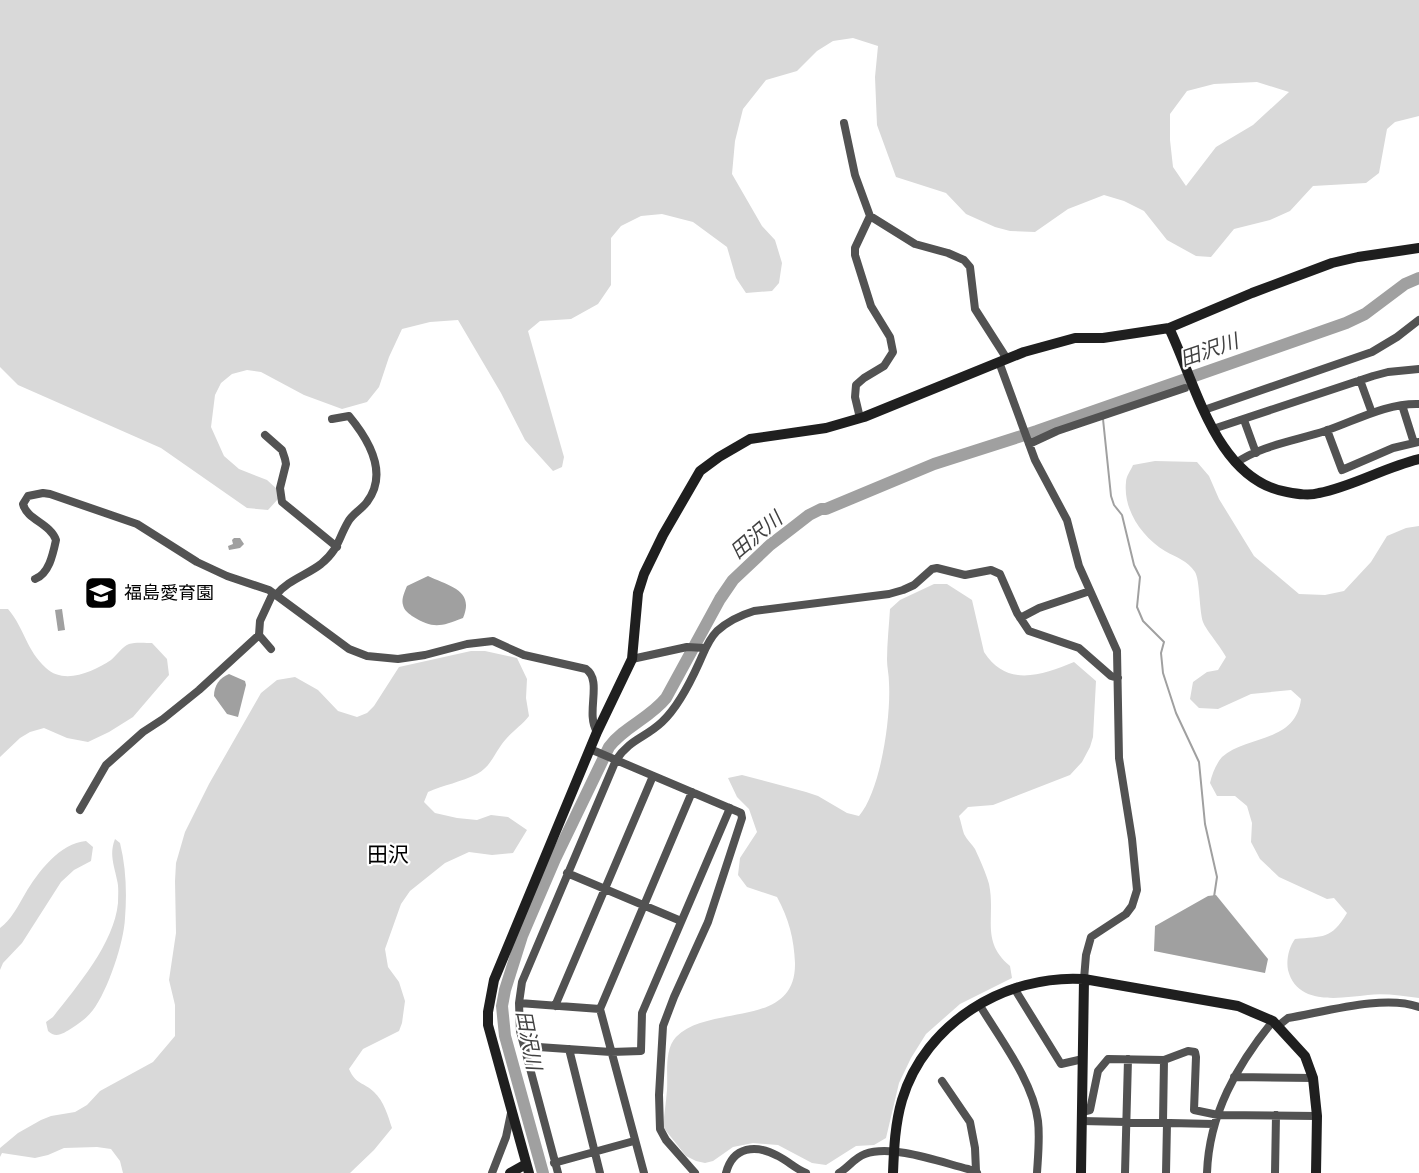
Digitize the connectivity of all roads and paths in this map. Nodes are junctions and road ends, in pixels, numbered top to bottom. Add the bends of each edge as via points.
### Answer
1 (844, 123) dead end
2 (870, 216) junction
3 (1419, 248) edge
4 (1419, 320) edge
5 (1169, 328) junction
6 (1003, 360) junction
7 (1419, 369) edge
8 (1360, 380) junction
9 (1185, 388) dead end
10 (1419, 404) edge
11 (1402, 405) junction
12 (1204, 410) junction
13 (1372, 413) junction
14 (332, 418) dead end
15 (860, 418) junction
16 (1244, 420) junction
17 (1213, 429) junction
18 (1327, 430) junction
19 (265, 435) dead end
20 (1417, 442) edge
21 (1029, 444) junction
22 (1256, 453) junction
23 (1419, 459) edge
24 (1236, 463) junction
25 (337, 548) junction
26 (35, 579) dead end
27 (1090, 591) junction
28 (275, 594) junction
29 (1020, 618) junction
30 (259, 635) junction
31 (702, 648) junction
32 (271, 649) dead end
33 (632, 659) junction
34 (1118, 678) junction
35 (597, 732) junction
36 (590, 749) junction
37 (616, 760) junction
38 (653, 776) junction
39 (692, 792) junction
40 (730, 808) junction
41 (80, 810) dead end
42 (567, 873) junction
43 (606, 889) junction
44 (643, 905) junction
45 (681, 921) junction
46 (1084, 979) junction
47 (1014, 988) junction
48 (519, 1003) junction
49 (979, 1004) junction
50 (555, 1006) junction
51 (1419, 1007) edge
52 (600, 1009) junction
53 (1275, 1023) junction
54 (524, 1046) junction
55 (569, 1049) junction
56 (611, 1053) junction
57 (1083, 1059) junction
58 (1128, 1059) junction
59 (1164, 1060) junction
60 (1234, 1077) junction
61 (1312, 1078) junction
62 (942, 1081) dead end
63 (512, 1111) junction
64 (1218, 1115) junction
65 (1276, 1115) junction
66 (1082, 1116) junction
67 (1317, 1116) junction
68 (1126, 1122) junction
69 (1165, 1123) junction
70 (1214, 1124) junction
71 (634, 1141) junction
72 (595, 1152) junction
73 (894, 1152) junction
74 (554, 1163) junction
75 (528, 1169) edge
76 (977, 1172) edge
77 (492, 1173) edge
78 (510, 1173) edge
79 (558, 1173) edge
80 (600, 1173) edge
81 (644, 1173) edge
82 (695, 1173) edge
83 (726, 1173) edge
84 (806, 1173) edge
85 (839, 1173) edge
86 (894, 1173) edge
87 (1037, 1173) edge
88 (1080, 1173) edge
89 (1125, 1173) edge
90 (1166, 1173) edge
91 (1207, 1173) edge
92 (1275, 1173) edge
93 (1316, 1173) edge

1 - 2 street via 855,175
2 - 6 street via 915,244 948,253 969,265 975,309
2 - 15 street via 855,255 871,306 890,337 893,352 884,366 856,385
3 - 5 street via 1332,263
4 - 12 street via 1372,352
5 - 6 street via 1075,338
5 - 12 street
6 - 15 street
6 - 21 street
7 - 8 street
8 - 13 street
8 - 16 street
9 - 21 street
10 - 11 street
11 - 13 street
11 - 20 street
12 - 17 street
13 - 18 street
14 - 25 street via 349,416 354,422 374,456 378,476 367,502 348,520
15 - 33 street via 826,428 750,439 700,471 645,573 638,593
16 - 17 street
16 - 22 street
17 - 24 street
18 - 20 street via 1342,470
18 - 22 street
19 - 25 street via 282,450 285,459 282,502
21 - 27 street via 1067,520 1078,566
22 - 24 street
23 - 24 street via 1344,487 1304,495 1257,481
25 - 28 street via 318,567
26 - 28 street via 51,561 56,540 50,529 23,504 28,496 43,493 130,522 197,562
27 - 29 street
27 - 34 street via 1117,651
28 - 30 street via 260,621
28 - 35 street via 349,649 367,656 412,658 493,641 524,655 586,669 594,679 591,714
29 - 31 street via 1000,574 991,570 965,575 937,568 914,585 889,594 754,611 716,632
29 - 34 street via 1029,631 1079,648
30 - 32 street
30 - 41 street via 199,690 142,732 106,765
31 - 33 street via 687,647
31 - 37 street via 700,662 672,710 661,723 628,744
33 - 35 street
34 - 46 street via 1119,758 1137,890 1126,914 1091,938
35 - 36 street
36 - 37 street
36 - 63 street via 505,950 491,994 488,1025
37 - 38 street
37 - 42 street
38 - 39 street
38 - 43 street
39 - 40 street
39 - 44 street
40 - 45 street
40 - 82 street via 741,813 742,818 708,922 663,1026 660,1129
42 - 43 street
42 - 48 street via 527,966
43 - 44 street
43 - 50 street
44 - 45 street
44 - 52 street
45 - 56 street via 642,1013 641,1052
46 - 47 street via 1066,978
46 - 53 street via 1238,1005
46 - 57 street
47 - 49 street
47 - 57 street via 1061,1064
48 - 50 street
48 - 54 street
49 - 73 street via 943,1033 919,1062 902,1100
49 - 87 street via 1032,1096 1039,1127
50 - 52 street
51 - 53 street via 1390,1002
52 - 56 street
53 - 60 street via 1251,1048
53 - 61 street via 1305,1056
54 - 55 street
54 - 74 street
55 - 56 street
55 - 72 street
56 - 71 street
57 - 66 street
58 - 59 street
58 - 66 street via 1108,1059 1102,1064 1090,1110
58 - 68 street
59 - 64 street via 1195,1052 1194,1110
59 - 69 street
60 - 61 street
60 - 64 street
61 - 67 street
62 - 76 street via 970,1122
63 - 75 street
63 - 77 street
64 - 65 street
64 - 70 street
65 - 67 street
65 - 92 street
66 - 68 street
66 - 88 street
67 - 93 street
68 - 69 street
68 - 89 street
69 - 70 street
69 - 90 street
70 - 91 street
71 - 72 street
71 - 81 street
72 - 74 street
72 - 80 street
73 - 76 street
73 - 85 street via 867,1153
73 - 86 street
74 - 79 street
75 - 78 street
83 - 84 street via 735,1155 750,1150 778,1155

